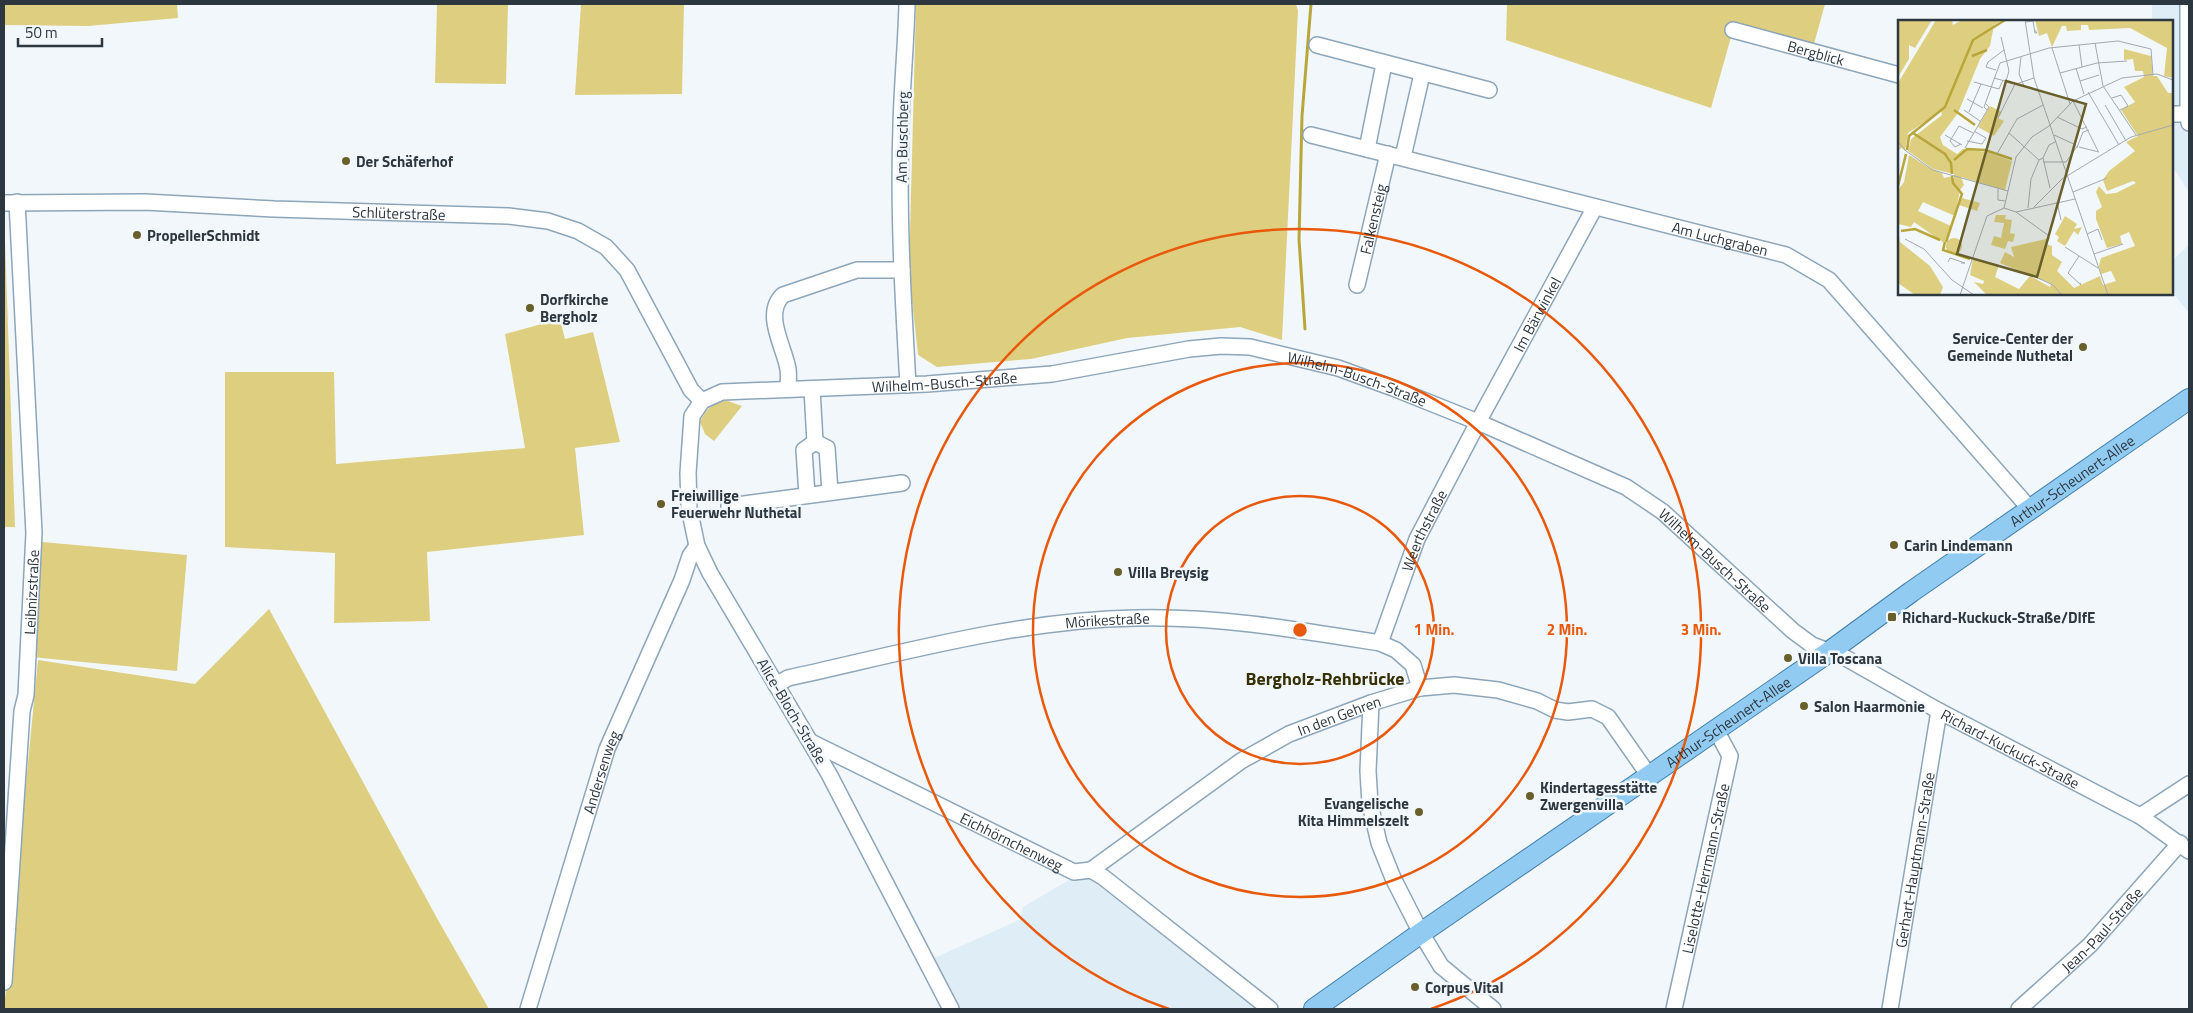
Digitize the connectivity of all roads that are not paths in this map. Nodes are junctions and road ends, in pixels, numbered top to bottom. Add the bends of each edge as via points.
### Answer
1 (907, 4) edge
2 (2188, 4) edge
3 (1733, 30) dead end
4 (1317, 45) dead end
5 (1384, 64) junction
6 (1422, 74) junction
7 (1898, 75) edge
8 (1489, 90) dead end
9 (2173, 114) edge
10 (2188, 119) edge
11 (1312, 135) dead end
12 (1367, 149) junction
13 (1388, 154) junction
14 (1403, 157) junction
15 (10, 202) edge
16 (1595, 207) junction
17 (902, 270) junction
18 (1357, 285) dead end
19 (908, 385) junction
20 (788, 389) junction
21 (812, 389) junction
22 (2189, 399) edge
23 (702, 401) junction
24 (1478, 422) junction
25 (815, 442) junction
26 (902, 483) dead end
27 (830, 492) junction
28 (807, 495) junction
29 (729, 506) dead end
30 (2031, 510) junction
31 (697, 546) junction
32 (1380, 643) junction
33 (1829, 652) junction
34 (776, 685) junction
35 (1420, 688) junction
36 (1371, 703) junction
37 (1939, 711) junction
38 (1716, 730) junction
39 (811, 742) junction
40 (1650, 777) junction
41 (2189, 784) edge
42 (2140, 816) junction
43 (2185, 847) edge
44 (1091, 870) junction
45 (1421, 933) junction
46 (4, 982) edge
47 (946, 1008) edge
48 (528, 1009) edge
49 (1270, 1009) edge
50 (1314, 1009) edge
51 (1493, 1009) edge
52 (1674, 1009) edge
53 (1890, 1009) edge
54 (2019, 1009) edge

1 - 17 street, Am Buschberg via 901,126
2 - 10 street
3 - 7 street, Bergblick
4 - 5 street
5 - 6 street
5 - 12 street
6 - 8 street
6 - 14 street
9 - 10 street
11 - 12 street, Am Luchgraben
12 - 13 street, Am Luchgraben
13 - 14 street, Am Luchgraben
13 - 18 street, Falkensteig
14 - 16 street, Am Luchgraben
15 - 23 street, Schlüterstraße via 145,202 508,216 548,222 578,231 606,247 628,270 692,390
15 - 46 street, Leibnizstraße via 34,538 26,695 22,712
16 - 24 street, Im Bärwinkel
16 - 30 street, Am Luchgraben via 1786,255 1829,280
17 - 19 street, Am Buschberg
17 - 20 street via 857,270 783,295 777,301 774,317 788,371
19 - 21 street, Wilhelm-Busch-Straße
19 - 24 street, Wilhelm-Busch-Straße via 1052,374 1181,351 1221,346 1250,347 1338,368
20 - 21 street, Wilhelm-Busch-Straße
20 - 23 street, Wilhelm-Busch-Straße via 722,392
21 - 25 street
22 - 30 main road, Arthur-Scheunert-Allee
23 - 31 street, Alice-Bloch-Straße via 692,416 688,473 689,508
24 - 32 street, Weerthstraße via 1417,539
24 - 33 street, Wilhelm-Busch-Straße via 1626,487 1663,512 1793,631 1812,645
25 - 27 street via 827,448
25 - 28 street via 804,450
26 - 27 street
27 - 28 street
28 - 29 street
30 - 33 main road, Arthur-Scheunert-Allee
31 - 34 street, Alice-Bloch-Straße
31 - 48 street, Andersenweg via 608,749
32 - 34 street, Mörikestraße via 1280,627 1210,620 1134,618 1044,625 986,635 788,678
32 - 35 street, Mörikestraße via 1396,650 1413,665
33 - 37 street, Richard-Kuckuck-Straße via 1844,657
33 - 38 main road, Arthur-Scheunert-Allee
34 - 39 street, Alice-Bloch-Straße
35 - 36 street, In den Gehren
35 - 40 street, In den Gehren via 1454,685 1498,690 1537,700 1555,710 1592,709 1608,717
36 - 44 street, In den Gehren via 1289,734 1241,761
36 - 45 street via 1370,804 1379,843
37 - 42 street, Richard-Kuckuck-Straße
37 - 53 street, Gerhart-Hauptmann-Straße
38 - 40 main road, Arthur-Scheunert-Allee
38 - 52 street, Liselotte-Herrmann-Straße via 1730,756
39 - 44 street, Eichhörnchenweg via 1074,872
39 - 47 street, Alice-Bloch-Straße
40 - 45 main road, Arthur-Scheunert-Allee
41 - 42 street
42 - 43 street, Richard-Kuckuck-Straße
43 - 54 street, Jean-Paul-Straße via 2090,945
44 - 49 street
45 - 50 main road, Arthur-Scheunert-Allee
45 - 51 street via 1441,966

